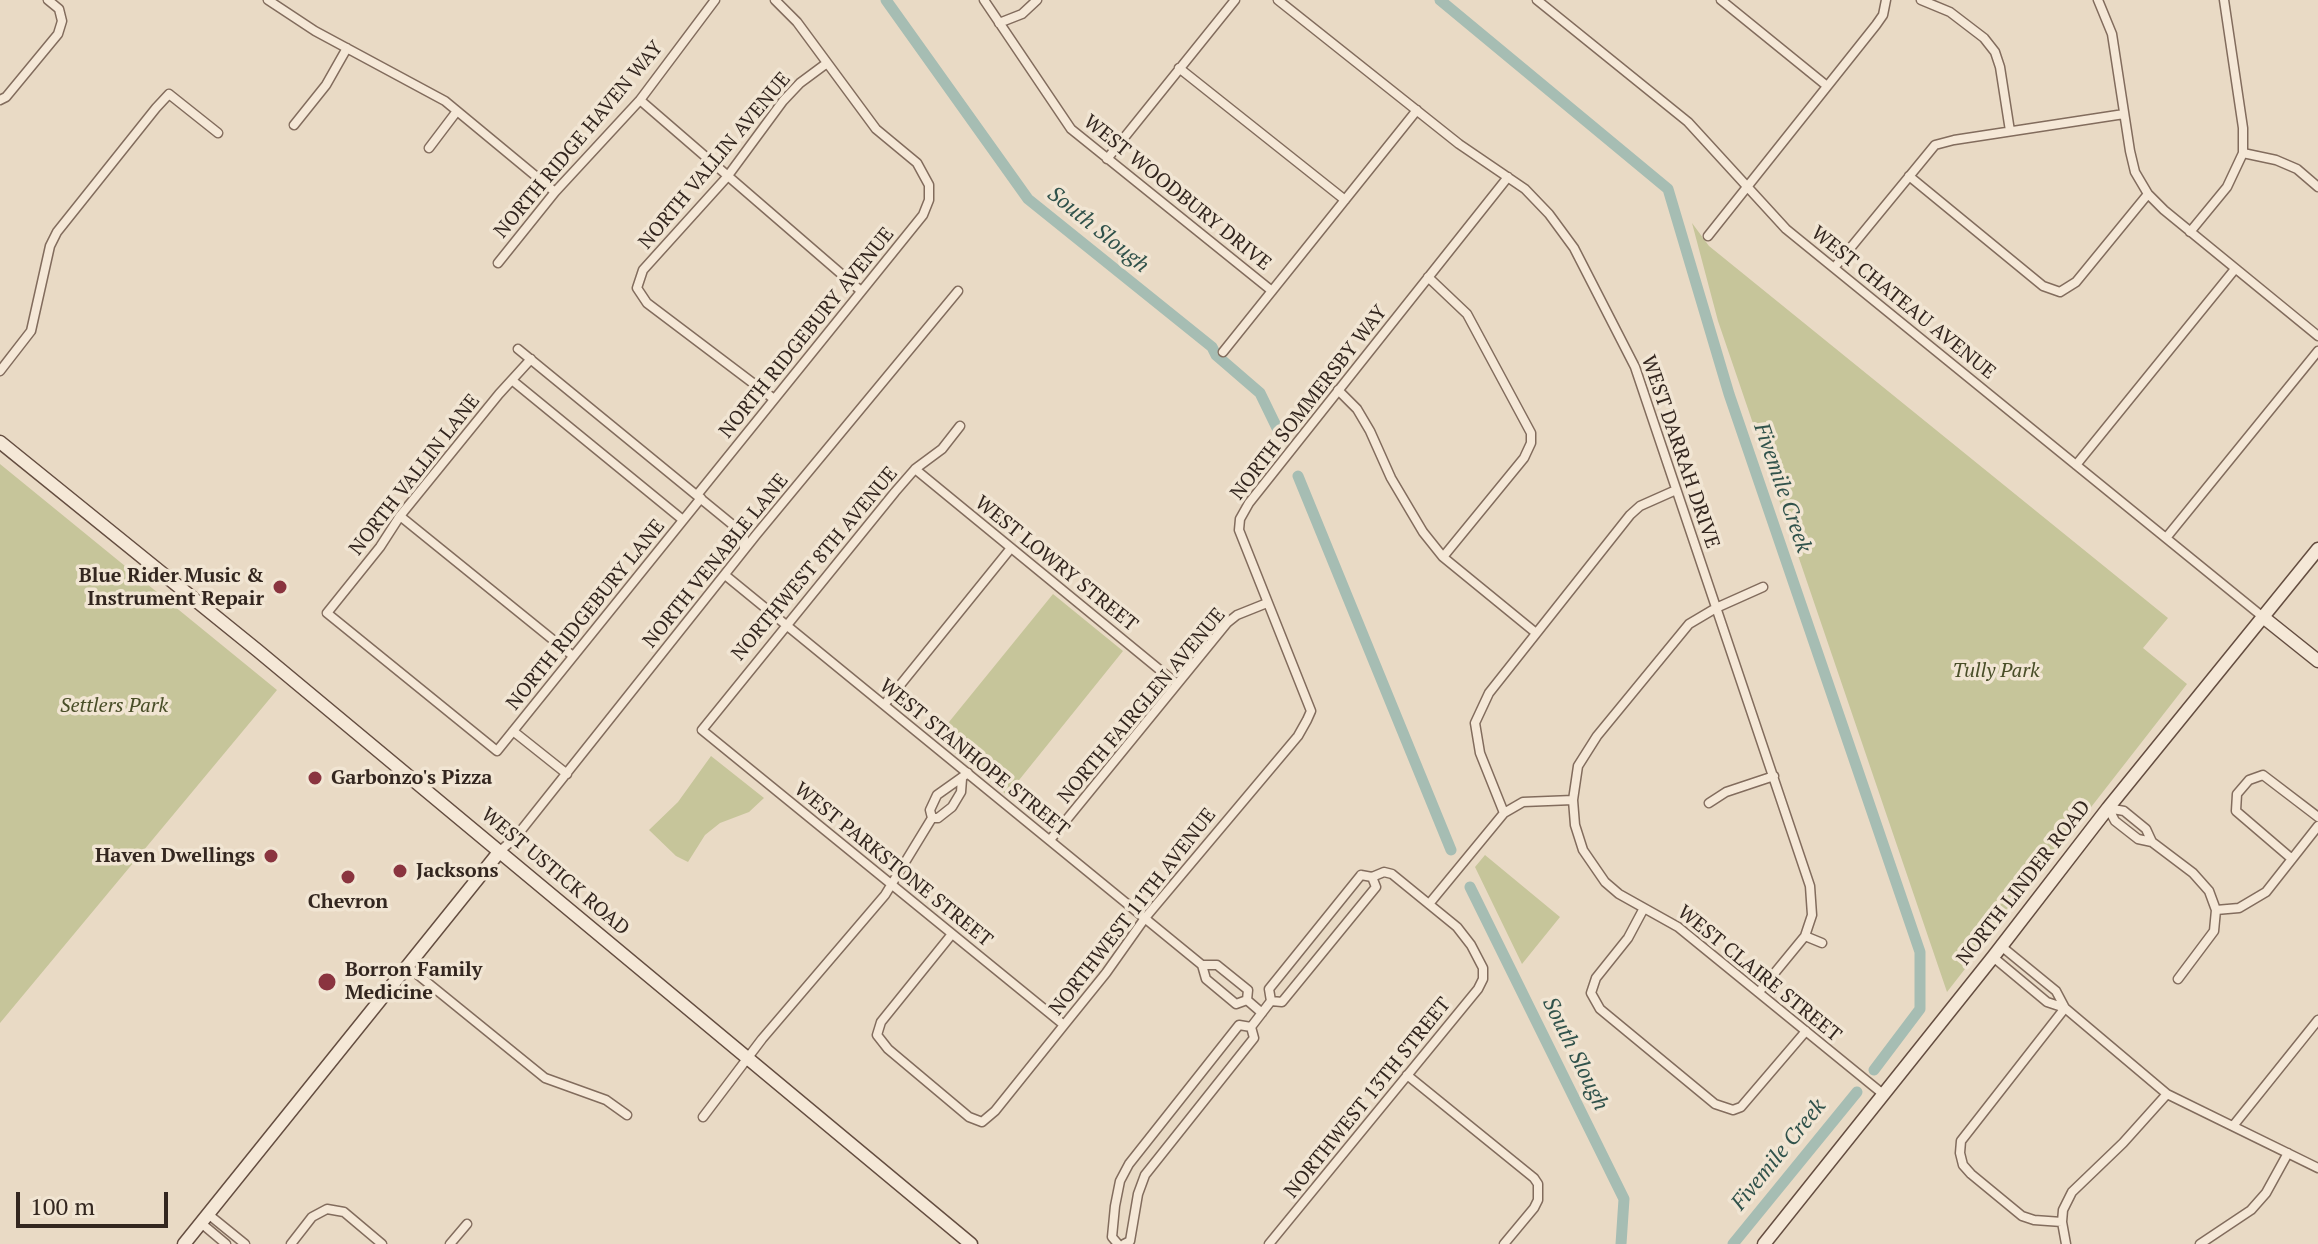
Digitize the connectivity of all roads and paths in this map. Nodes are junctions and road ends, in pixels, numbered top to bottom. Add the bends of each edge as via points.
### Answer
1 (48, 0) edge
2 (268, 0) edge
3 (715, 0) edge
4 (775, 0) edge
5 (984, 0) edge
6 (1037, 0) edge
7 (1235, 0) edge
8 (1278, 0) edge
9 (1537, 0) edge
10 (1721, 0) edge
11 (1886, 0) edge
12 (1921, 0) edge
13 (2098, 0) edge
14 (2224, 0) edge
15 (999, 23) junction
16 (347, 48) junction
17 (827, 63) junction
18 (1179, 68) junction
19 (1827, 86) junction
20 (0, 100) edge
21 (640, 100) junction
22 (1417, 110) junction
23 (457, 111) junction
24 (2124, 114) junction
25 (294, 125) dead end
26 (2010, 131) junction
27 (218, 133) dead end
28 (429, 148) dead end
29 (2243, 153) junction
30 (1107, 159) junction
31 (1909, 176) junction
32 (727, 177) junction
33 (1508, 177) junction
34 (1748, 186) junction
35 (2318, 187) edge
36 (555, 192) junction
37 (2148, 194) junction
38 (1345, 200) junction
39 (2190, 232) junction
40 (1708, 236) dead end
41 (498, 263) dead end
42 (1834, 268) junction
43 (2235, 269) junction
44 (1428, 277) junction
45 (861, 291) junction
46 (958, 291) dead end
47 (1272, 291) junction
48 (2318, 336) edge
49 (518, 349) dead end
50 (2318, 351) edge
51 (1223, 352) dead end
52 (531, 359) junction
53 (0, 371) edge
54 (513, 381) junction
55 (1338, 390) junction
56 (774, 399) junction
57 (960, 426) dead end
58 (0, 442) edge
59 (2076, 465) junction
60 (915, 469) junction
61 (1676, 490) junction
62 (699, 497) junction
63 (400, 516) junction
64 (683, 520) junction
65 (2166, 538) junction
66 (1011, 548) junction
67 (744, 549) junction
68 (2318, 549) edge
69 (1443, 557) junction
70 (725, 575) junction
71 (1763, 587) dead end
72 (1267, 603) junction
73 (1716, 608) junction
74 (2263, 617) junction
75 (786, 625) junction
76 (1536, 633) junction
77 (573, 656) junction
78 (2318, 661) edge
79 (1177, 684) junction
80 (884, 705) junction
81 (1307, 720) joint
82 (702, 730) joint
83 (513, 731) junction
84 (497, 751) joint
85 (567, 774) junction
86 (965, 776) junction
87 (1774, 776) junction
88 (1573, 800) junction
89 (1709, 803) dead end
90 (2108, 808) junction
91 (1504, 813) junction
92 (2318, 817) edge
93 (932, 818) junction
94 (2318, 826) edge
95 (1050, 840) junction
96 (500, 851) junction
97 (2292, 859) junction
98 (1372, 877) junction
99 (892, 885) junction
100 (1429, 904) junction
101 (1644, 908) junction
102 (2216, 910) junction
103 (1145, 918) junction
104 (952, 934) junction
105 (1805, 936) junction
106 (1822, 943) dead end
107 (2001, 946) junction
108 (1993, 957) junction
109 (1202, 965) junction
110 (407, 966) junction
111 (2178, 979) dead end
112 (1759, 992) junction
113 (1247, 1000) junction
114 (1271, 1001) junction
115 (2065, 1008) junction
116 (1262, 1013) junction
117 (2318, 1020) edge
118 (1064, 1025) junction
119 (1251, 1027) junction
120 (1806, 1031) junction
121 (749, 1059) junction
122 (1407, 1075) junction
123 (1883, 1094) junction
124 (2167, 1094) junction
125 (627, 1115) dead end
126 (703, 1117) dead end
127 (2233, 1126) junction
128 (2288, 1153) junction
129 (2318, 1168) edge
130 (204, 1219) junction
131 (2062, 1222) junction
132 (467, 1224) dead end
133 (184, 1244) edge
134 (226, 1244) edge
135 (245, 1244) edge
136 (291, 1244) edge
137 (382, 1244) edge
138 (450, 1244) edge
139 (971, 1244) edge
140 (1121, 1244) edge
141 (1269, 1244) edge
142 (1504, 1244) edge
143 (1764, 1244) edge
144 (2066, 1244) edge
145 (2200, 1244) edge

1 - 20 street via 59,9 58,34
2 - 16 street
3 - 21 street, NORTH RIDGE HAVEN WAY
4 - 17 street
5 - 15 street, WEST WOODBURY DRIVE
6 - 15 street via 1022,14
7 - 18 street
8 - 22 street, WEST DARRAH DRIVE
9 - 34 street, WEST CHATEAU AVENUE via 1688,122
10 - 19 street
11 - 19 street via 1883,15
12 - 26 street via 1950,12 1995,52
13 - 24 street via 2112,34
14 - 29 street
15 - 30 street, WEST WOODBURY DRIVE via 1071,129
16 - 23 street
16 - 25 street
17 - 32 street, NORTH VALLIN AVENUE via 783,101
17 - 45 street, NORTH RIDGEBURY AVENUE via 876,129 917,163 929,185 923,215
18 - 30 street
18 - 38 street
19 - 34 street
21 - 32 street
21 - 36 street, NORTH RIDGE HAVEN WAY
22 - 33 street, WEST DARRAH DRIVE
22 - 38 street
23 - 28 street
23 - 36 street
24 - 26 street
24 - 37 street via 2135,172
26 - 31 street via 1935,145
27 - 53 street via 169,94 57,232 31,331
29 - 35 street via 2297,169
29 - 39 street via 2227,187
30 - 47 street, WEST WOODBURY DRIVE
31 - 37 street via 2043,286 2060,292 2076,282
31 - 42 street
32 - 45 street
32 - 56 street, NORTH VALLIN AVENUE via 643,270 637,288 647,303
33 - 44 street, NORTH SOMMERSBY WAY
33 - 61 street, WEST DARRAH DRIVE via 1549,214 1574,248 1635,367
34 - 40 street
34 - 42 street, WEST CHATEAU AVENUE via 1786,229
36 - 41 street, NORTH RIDGE HAVEN WAY
37 - 39 street
38 - 47 street
39 - 43 street
42 - 59 street, WEST CHATEAU AVENUE
43 - 48 street
43 - 59 street
44 - 55 street, NORTH SOMMERSBY WAY
44 - 69 street via 1467,314 1531,433 1524,458
45 - 56 street, NORTH RIDGEBURY AVENUE
46 - 67 street, NORTH VENABLE LANE
47 - 51 street
49 - 52 street
50 - 65 street
52 - 54 street, NORTH VALLIN LANE
52 - 62 street
54 - 63 street, NORTH VALLIN LANE
54 - 64 street
55 - 69 street via 1357,409 1391,478
55 - 72 street, NORTH SOMMERSBY WAY via 1240,519 1239,530
56 - 62 street, NORTH RIDGEBURY AVENUE
57 - 60 street, NORTHWEST 8TH AVENUE via 942,449
58 - 96 main road, WEST USTICK ROAD
59 - 65 street, WEST CHATEAU AVENUE
60 - 66 street, WEST LOWRY STREET
60 - 75 street, NORTHWEST 8TH AVENUE
61 - 73 street, WEST DARRAH DRIVE
61 - 76 street via 1630,515
62 - 64 street, NORTH RIDGEBURY LANE
62 - 67 street via 739,530
63 - 77 street
63 - 84 street, NORTH VALLIN LANE via 327,613
64 - 77 street, NORTH RIDGEBURY LANE
65 - 74 street, WEST CHATEAU AVENUE
66 - 79 street, WEST LOWRY STREET
66 - 80 street
67 - 70 street, NORTH VENABLE LANE
68 - 74 main road, NORTH LINDER ROAD
69 - 76 street
70 - 75 street, WEST STANHOPE STREET
70 - 85 street, NORTH VENABLE LANE
71 - 73 street
72 - 79 street, NORTH FAIRGLEN AVENUE via 1227,623
72 - 81 street, NORTH SOMMERSBY WAY via 1311,711
73 - 87 street, WEST DARRAH DRIVE
73 - 88 street via 1689,624 1597,736 1578,766
74 - 78 main road
74 - 90 main road, NORTH LINDER ROAD
75 - 80 street, WEST STANHOPE STREET
75 - 82 street, NORTHWEST 8TH AVENUE
76 - 91 street via 1489,693 1475,723 1480,753
77 - 83 street, NORTH RIDGEBURY LANE
79 - 95 street, NORTH FAIRGLEN AVENUE
80 - 86 street, WEST STANHOPE STREET
81 - 103 street, NORTHWEST 11TH AVENUE
82 - 99 street, WEST PARKSTONE STREET
83 - 84 street, NORTH RIDGEBURY LANE
83 - 85 street
85 - 96 street, NORTH VENABLE LANE
86 - 93 street via 952,807
86 - 93 street via 937,795
86 - 95 street, WEST STANHOPE STREET
87 - 89 street
87 - 105 street, WEST DARRAH DRIVE via 1810,886 1812,915
88 - 91 street via 1523,802
88 - 101 street, WEST CLAIRE STREET via 1575,825 1593,867 1612,888
90 - 102 street via 2115,821 2138,839 2152,842 2193,873 2209,891
90 - 107 main road, NORTH LINDER ROAD
91 - 100 street
92 - 97 street via 2270,778 2249,780 2237,794 2241,817
93 - 99 street
94 - 97 street
95 - 103 street, WEST STANHOPE STREET
96 - 110 main road
96 - 121 main road, WEST USTICK ROAD
97 - 102 street via 2252,902
98 - 100 street via 1392,874
98 - 114 street via 1361,875 1269,989
98 - 114 street via 1376,887 1282,1002
99 - 104 street, WEST PARKSTONE STREET
99 - 121 street
100 - 122 street, NORTHWEST 13TH STREET via 1471,945 1483,979
101 - 112 street, WEST CLAIRE STREET via 1678,927
101 - 120 street via 1591,993 1600,1009 1715,1104 1733,1110 1747,1102
102 - 111 street via 2214,931
103 - 109 street, WEST STANHOPE STREET
103 - 118 street, NORTHWEST 11TH AVENUE
104 - 118 street, WEST PARKSTONE STREET
104 - 118 street, NORTHWEST 11TH AVENUE via 881,1022 877,1035 969,1117 982,1122 995,1111
105 - 106 street
105 - 112 street
107 - 108 main road, NORTH LINDER ROAD
107 - 115 street via 2056,991
108 - 115 street via 2047,1002
108 - 123 main road, NORTH LINDER ROAD
109 - 113 street, WEST STANHOPE STREET via 1217,965 1248,990
109 - 113 street, WEST STANHOPE STREET via 1206,979 1236,1004
110 - 125 street via 545,1078 606,1100
110 - 130 main road
112 - 120 street, WEST CLAIRE STREET
113 - 116 street, WEST STANHOPE STREET
114 - 116 street
115 - 124 street
115 - 131 street via 1961,1141 1960,1153 1971,1174 2022,1216
116 - 119 street
117 - 127 street
119 - 140 street via 1254,1038 1145,1175 1130,1241
119 - 140 street via 1239,1025 1129,1164 1115,1206 1112,1237
120 - 123 street, WEST CLAIRE STREET
121 - 126 street
121 - 139 main road, WEST USTICK ROAD
122 - 141 street, NORTHWEST 13TH STREET
122 - 142 street via 1534,1178 1539,1192 1534,1208
123 - 143 main road, NORTH LINDER ROAD
124 - 127 street
124 - 131 street via 2072,1192
127 - 128 street
128 - 129 street
128 - 145 street via 2251,1210
130 - 133 main road
130 - 134 street
130 - 135 street
131 - 144 street
132 - 138 street
136 - 137 street via 312,1217 327,1209 344,1212

